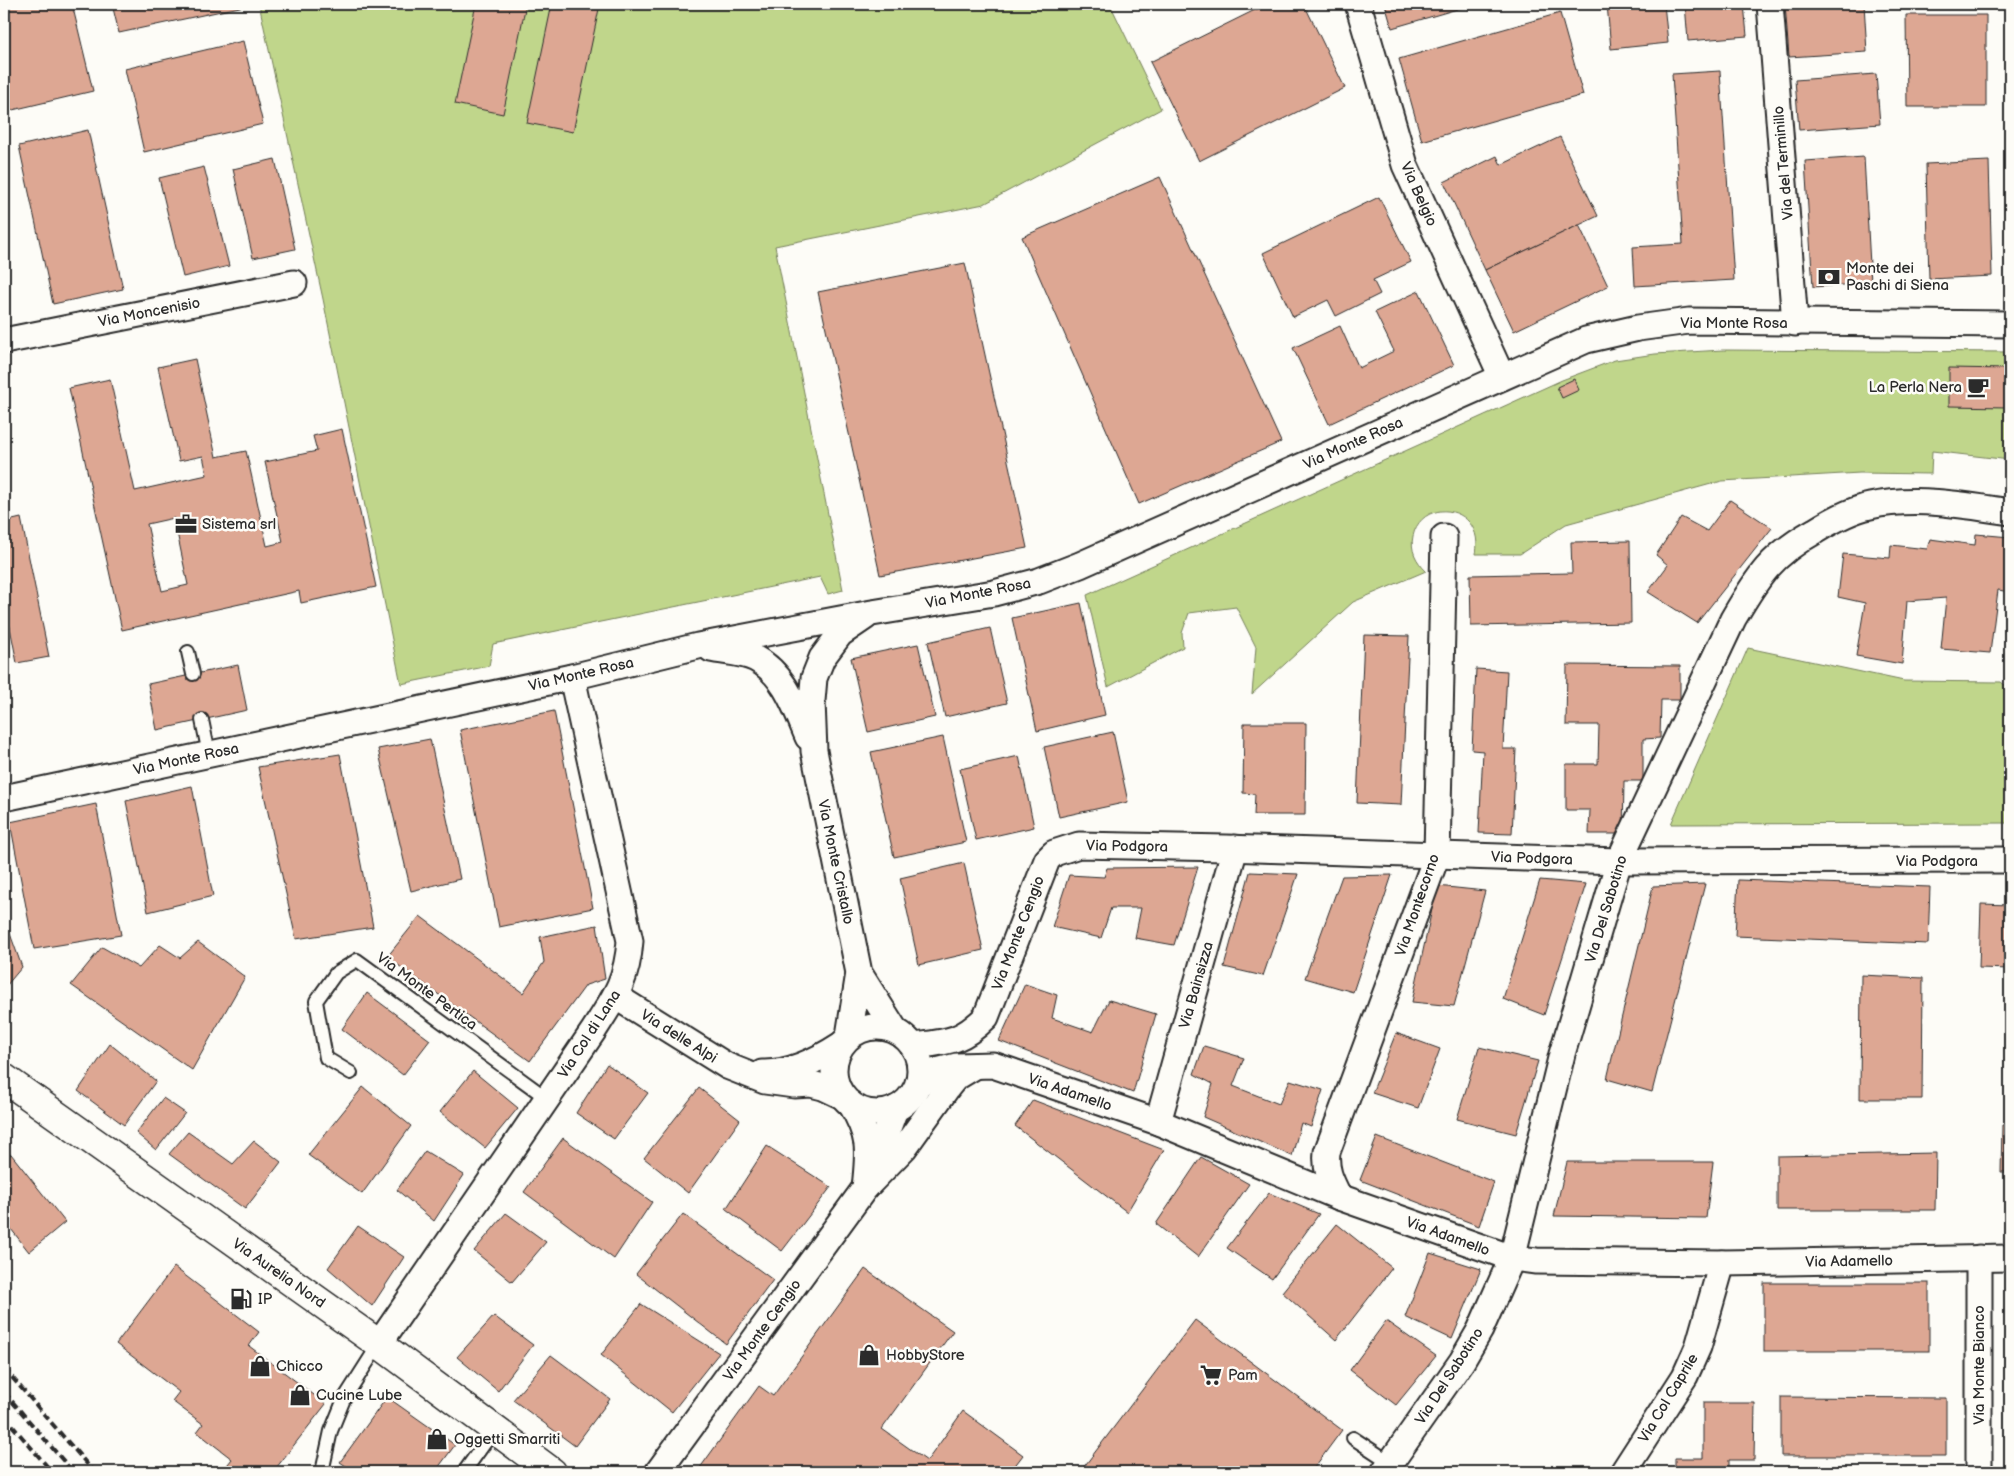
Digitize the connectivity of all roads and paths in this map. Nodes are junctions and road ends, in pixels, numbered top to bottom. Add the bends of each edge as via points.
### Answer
1 (1358, 4) edge
2 (1770, 4) edge
3 (294, 283) dead end
4 (1795, 323) junction
5 (2010, 324) edge
6 (4, 341) edge
7 (1502, 377) junction
8 (2010, 512) edge
9 (1444, 538) dead end
10 (872, 613) junction
11 (698, 646) junction
12 (188, 652) dead end
13 (192, 674) dead end
14 (572, 677) junction
15 (202, 720) dead end
16 (814, 751) junction
17 (209, 754) junction
18 (4, 798) edge
19 (1235, 848) junction
20 (1054, 853) joint
21 (1437, 855) junction
22 (2010, 860) edge
23 (1619, 861) junction
24 (859, 973) junction
25 (615, 996) junction
26 (986, 1017) junction
27 (895, 1030) junction
28 (845, 1041) junction
29 (914, 1046) junction
30 (985, 1065) junction
31 (744, 1072) junction
32 (351, 1073) dead end
33 (4, 1078) edge
34 (919, 1084) junction
35 (548, 1099) junction
36 (847, 1100) junction
37 (895, 1109) junction
38 (1158, 1122) junction
39 (866, 1188) junction
40 (1339, 1197) junction
41 (1512, 1258) junction
42 (1979, 1258) junction
43 (2010, 1258) edge
44 (1722, 1263) junction
45 (379, 1344) junction
46 (494, 1430) junction
47 (1353, 1438) dead end
48 (1387, 1468) edge
49 (322, 1472) edge
50 (464, 1472) edge
51 (552, 1472) edge
52 (658, 1472) edge
53 (1623, 1472) edge
54 (1979, 1472) edge

1 - 7 street, Via Belgio via 1405,166
2 - 4 street, Via del Terminillo
3 - 6 street, Via Moncenisio
4 - 5 street, Via Monte Rosa
4 - 7 street, Via Monte Rosa via 1689,321 1638,328 1586,340
7 - 10 street, Via Monte Rosa via 1039,581 994,593
8 - 23 street, Via Del Sabotino via 1961,504 1916,502 1870,506 1832,521 1797,541 1767,568 1733,619
9 - 21 street, Via Montecorno
10 - 11 street, Via Monte Rosa
10 - 16 street via 840,634 822,658 812,693
11 - 14 street, Via Monte Rosa
11 - 16 street via 754,658 771,669 784,686
12 - 13 lane
14 - 17 street, Via Monte Rosa
14 - 25 street, Via Col di Lana via 630,941 624,979
15 - 17 lane
16 - 24 street, Via Monte Cristallo
17 - 18 street, Via Monte Rosa
19 - 20 street, Via Podgora via 1079,845
19 - 21 street, Via Podgora
19 - 38 street, Via Bainsizza
20 - 26 street, Via Monte Cengio via 1038,879
21 - 23 street, Via Podgora
21 - 40 street, Via Montecorno via 1327,1152 1329,1179
22 - 23 street, Via Podgora
23 - 41 street, Via Del Sabotino via 1562,1054
24 - 27 street, Via Monte Cristallo
24 - 28 street, Via Monte Cristallo
25 - 31 street, Via delle Alpi via 692,1046 726,1066
25 - 35 street, Via Col di Lana
26 - 29 street, Via Monte Cengio via 963,1036 947,1042
26 - 30 street, Via Monte Cengio via 981,1038
27 - 28 street via 871,1026
27 - 29 street, Via Monte Cristallo
28 - 31 street, Via delle Alpi via 822,1057 779,1072
28 - 36 street, Via Monte Cristallo via 835,1057 834,1071 836,1084
29 - 34 street via 921,1064
30 - 34 street, Via Adamello via 937,1071
30 - 38 street, Via Adamello
30 - 39 street, Via Monte Cengio via 955,1078 904,1148
31 - 36 street, Via delle Alpi via 765,1081 823,1087
32 - 35 lane, Via Monte Pertica via 326,1058 316,1000 336,973 357,960
33 - 45 main road, Via Aurelia Nord
34 - 37 street via 913,1094
35 - 45 street, Via Col di Lana
36 - 37 street via 872,1113
36 - 39 street via 860,1119 869,1151
37 - 39 street, Via Monte Cengio
38 - 40 street, Via Adamello
39 - 52 street, Via Monte Cengio
40 - 41 street, Via Adamello
41 - 44 street, Via Adamello
41 - 48 street, Via Del Sabotino via 1462,1362
42 - 43 street, Via Adamello
42 - 44 street, Via Adamello
42 - 54 street, Via Monte Bianco
44 - 53 street, Via Col Caprile via 1698,1347 1685,1376
45 - 46 main road, Via Aurelia Nord
45 - 49 lane via 344,1399 331,1431
46 - 50 lane
46 - 51 main road, Via Aurelia Nord
47 - 48 lane

